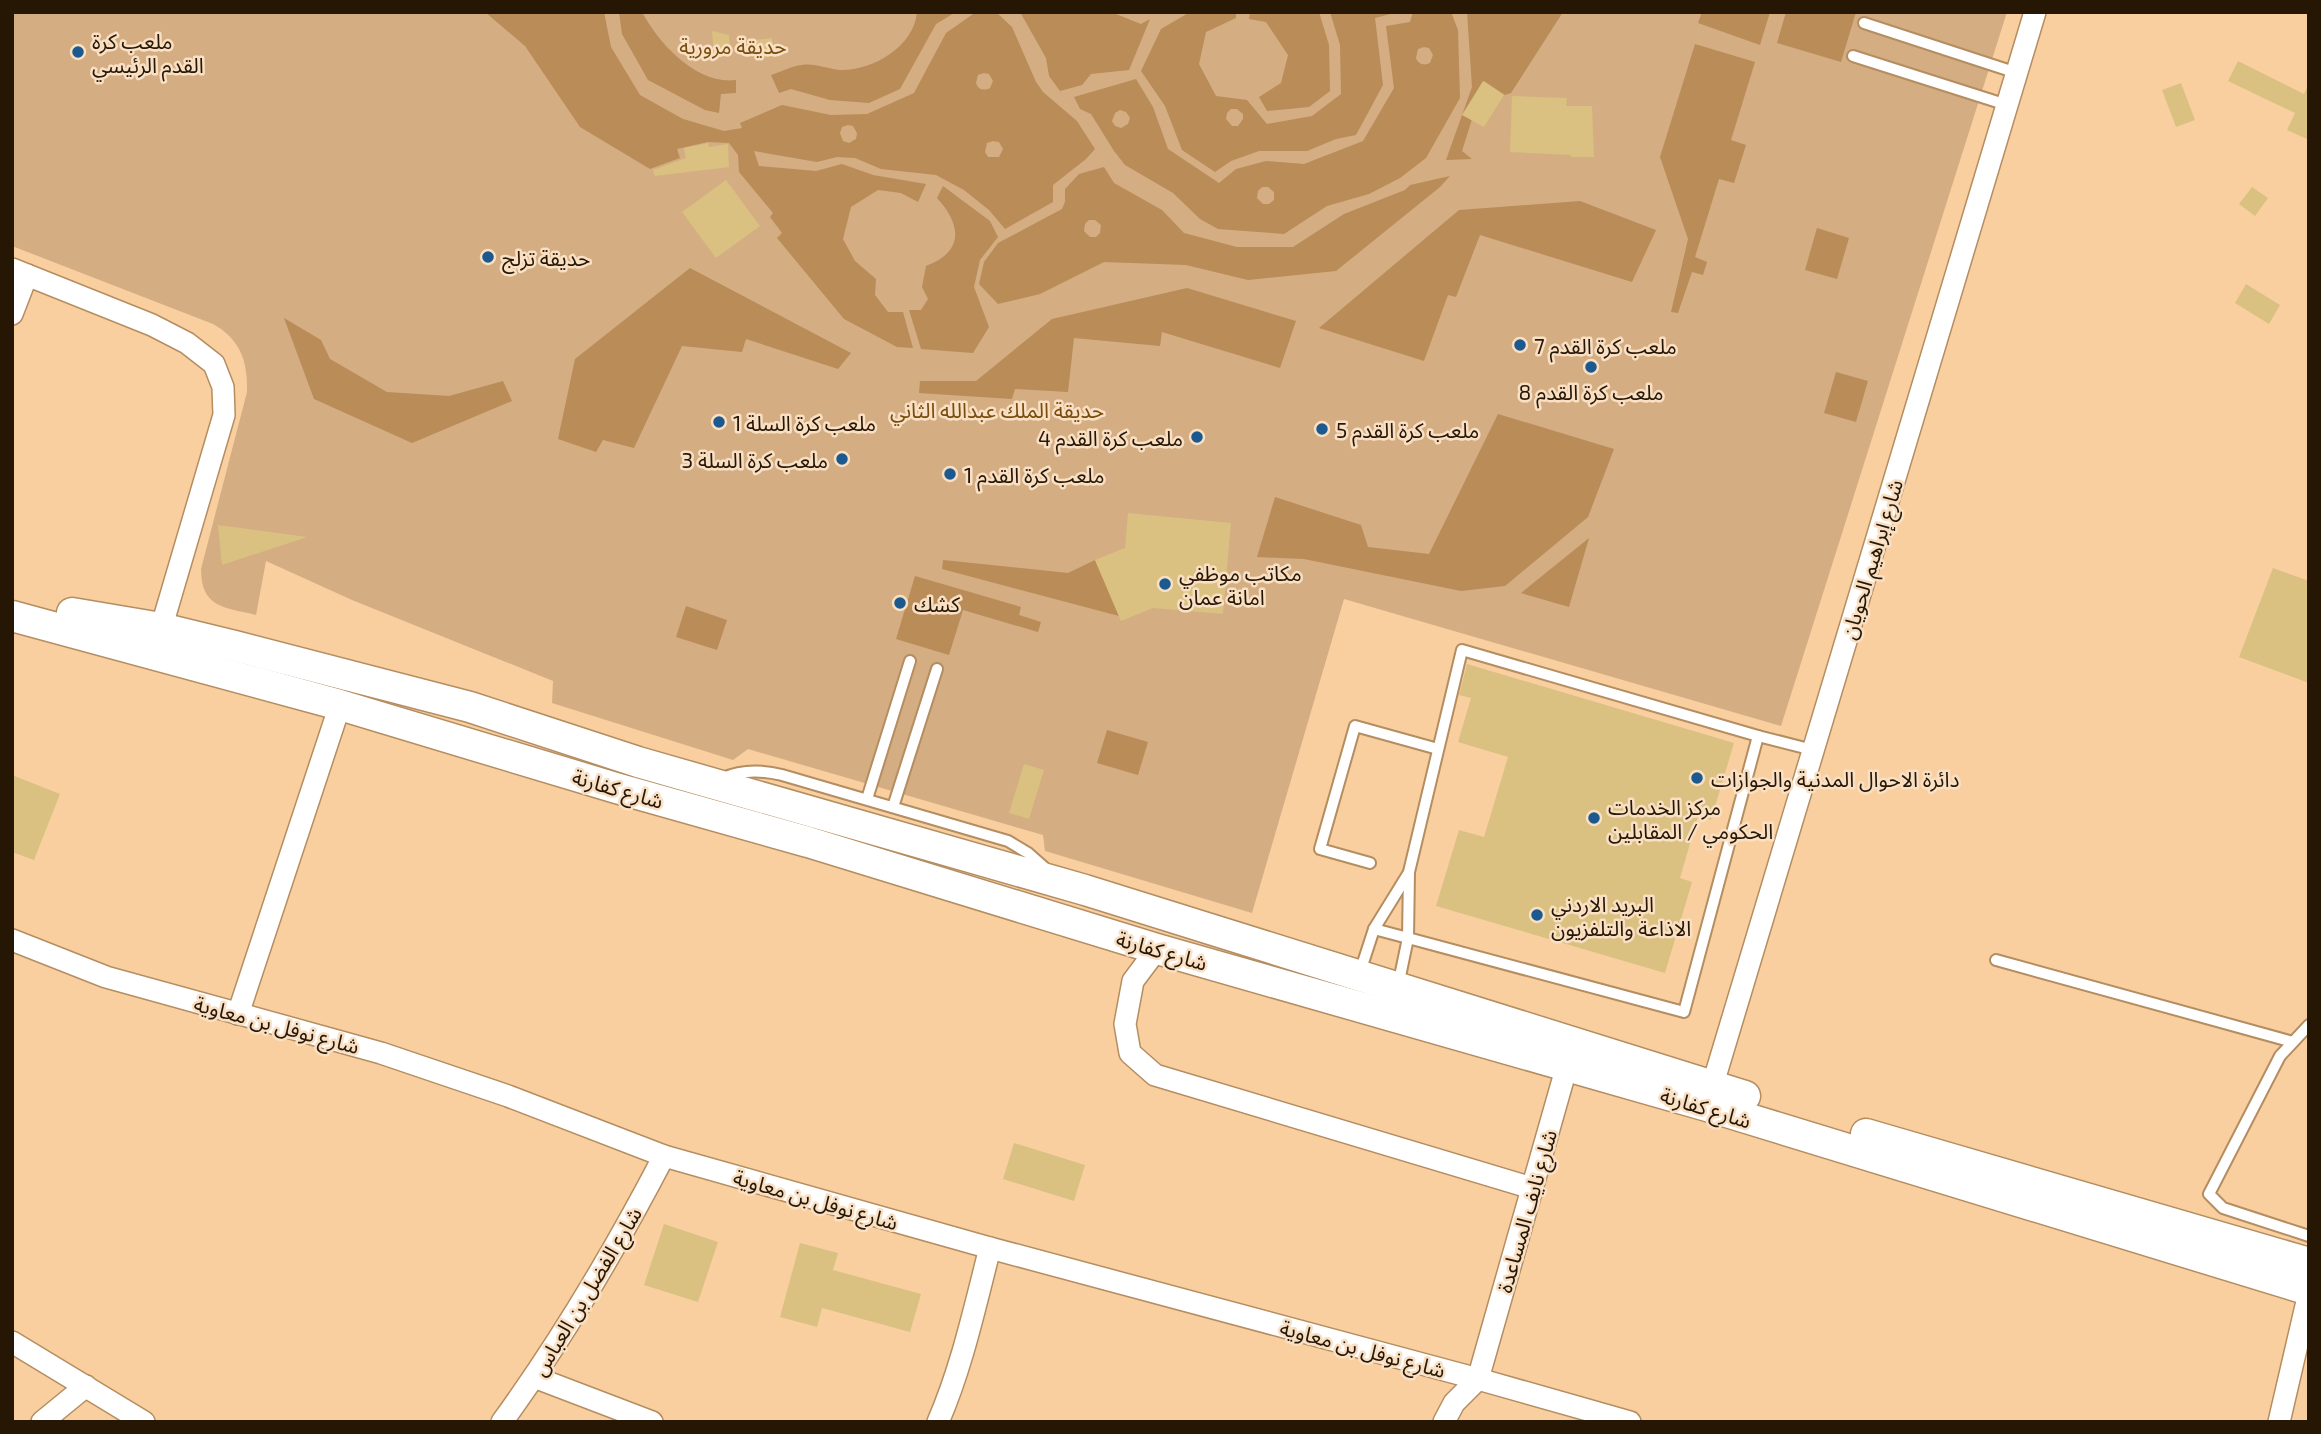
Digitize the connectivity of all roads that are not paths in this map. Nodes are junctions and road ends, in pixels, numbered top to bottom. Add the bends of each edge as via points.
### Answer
1 (2035, 12) edge
2 (1864, 23) dead end
3 (1853, 56) dead end
4 (2017, 73) junction
5 (2007, 105) junction
6 (20, 272) edge
7 (12, 314) edge
8 (12, 598) edge
9 (12, 616) edge
10 (157, 642) junction
11 (910, 661) dead end
12 (937, 669) dead end
13 (340, 705) junction
14 (1758, 736) junction
15 (1438, 749) junction
16 (1814, 750) junction
17 (712, 783) junction
18 (867, 799) junction
19 (893, 807) junction
20 (1370, 863) dead end
21 (1409, 872) junction
22 (1057, 882) junction
23 (1374, 929) junction
24 (1408, 938) junction
25 (12, 940) edge
26 (1157, 949) junction
27 (1996, 960) dead end
28 (1358, 977) junction
29 (1397, 989) junction
30 (238, 1014) junction
31 (2309, 1025) edge
32 (2293, 1042) junction
33 (1570, 1054) junction
34 (1709, 1096) junction
35 (664, 1156) junction
36 (1532, 1188) junction
37 (2309, 1236) edge
38 (990, 1248) junction
39 (2309, 1263) edge
40 (2309, 1292) edge
41 (12, 1342) edge
42 (534, 1377) junction
43 (1478, 1379) junction
44 (86, 1386) junction
45 (42, 1422) edge
46 (144, 1422) edge
47 (502, 1422) edge
48 (652, 1422) edge
49 (938, 1422) edge
50 (1444, 1422) edge
51 (1630, 1422) edge
52 (2279, 1422) edge

1 - 4 street, شارع إبراهيم الحويان
2 - 4 lane
3 - 5 lane
4 - 5 street, شارع إبراهيم الحويان
5 - 16 street, شارع إبراهيم الحويان
6 - 7 street
6 - 10 street via 152,324 187,343 214,364 223,387 224,415
8 - 10 street, شارع كفارنة via 99,619
9 - 10 street, شارع كفارنة
10 - 13 street, شارع كفارنة
10 - 17 street, شارع كفارنة via 271,654 470,707
11 - 18 lane
12 - 19 lane
13 - 26 street, شارع كفارنة
13 - 30 street
14 - 15 lane via 1462,650
14 - 16 lane
14 - 24 lane via 1684,1012
15 - 20 lane via 1355,726 1320,849
15 - 21 lane
16 - 34 street, شارع إبراهيم الحويان
17 - 18 lane via 747,771 766,771
17 - 22 street, شارع كفارنة
18 - 19 lane
19 - 22 lane via 1008,841 1044,866
21 - 23 lane
21 - 24 lane
22 - 28 street, شارع كفارنة
23 - 24 lane
23 - 28 lane
24 - 29 lane
25 - 30 street, شارع نوفل بن معاوية via 106,977
26 - 33 street, شارع كفارنة
26 - 36 street via 1133,981 1125,1024 1130,1053 1155,1075
27 - 32 lane
28 - 29 street, شارع كفارنة
29 - 33 street, شارع كفارنة
30 - 35 street, شارع نوفل بن معاوية via 381,1053
31 - 32 lane
32 - 37 lane via 2280,1056 2209,1194 2223,1209
33 - 34 street, شارع كفارنة
33 - 36 street, شارع نايف المساعدة
34 - 39 street, شارع كفارنة via 1870,1135
34 - 40 street, شارع كفارنة
35 - 38 street, شارع نوفل بن معاوية
35 - 42 street, شارع الفضل بن العباس via 626,1228
36 - 43 street, شارع نايف المساعدة
38 - 43 street, شارع نوفل بن معاوية
38 - 49 street
40 - 52 street
41 - 44 street
42 - 47 street, شارع الفضل بن العباس
42 - 48 street
43 - 50 street via 1454,1403
43 - 51 street, شارع نوفل بن معاوية
44 - 45 street
44 - 46 street

